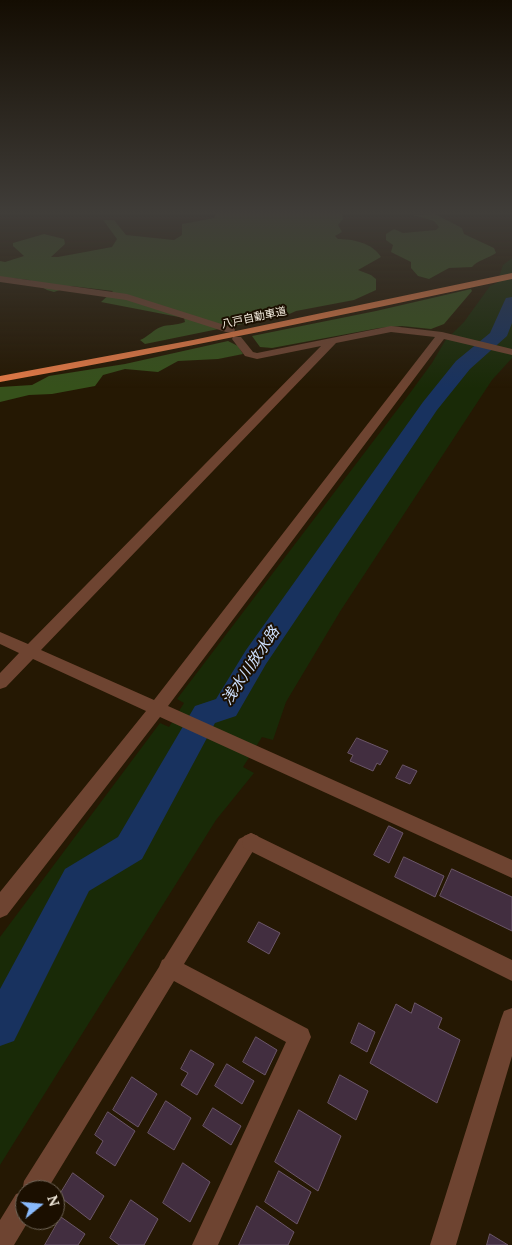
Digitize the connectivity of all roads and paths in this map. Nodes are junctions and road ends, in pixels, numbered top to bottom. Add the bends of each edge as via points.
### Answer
1 (512, 274) edge
2 (0, 279) edge
3 (466, 284) junction
4 (230, 330) dead end
5 (442, 335) junction
6 (237, 339) dead end
7 (333, 340) junction
8 (512, 352) edge
9 (0, 375) edge
10 (0, 379) edge
11 (0, 638) edge
12 (30, 652) junction
13 (0, 683) edge
14 (156, 710) junction
15 (512, 868) edge
16 (0, 908) edge
17 (169, 967) junction
18 (512, 971) edge
19 (512, 1019) edge
20 (39, 1180) edge
21 (15, 1219) edge
22 (0, 1244) edge
23 (205, 1245) edge
24 (443, 1245) edge

1 - 3 highway, 八戸自動車道
2 - 4 street via 127,297
3 - 9 highway, 八戸自動車道
3 - 10 highway, 八戸自動車道 via 122,357
5 - 7 street via 390,329
5 - 8 street
5 - 14 street
6 - 7 street via 249,354 256,356
7 - 12 street
11 - 12 street
12 - 13 street
12 - 14 street
14 - 15 street
14 - 16 street
17 - 18 street via 250,842
17 - 20 street
17 - 23 street via 300,1038
19 - 24 street
21 - 22 street

